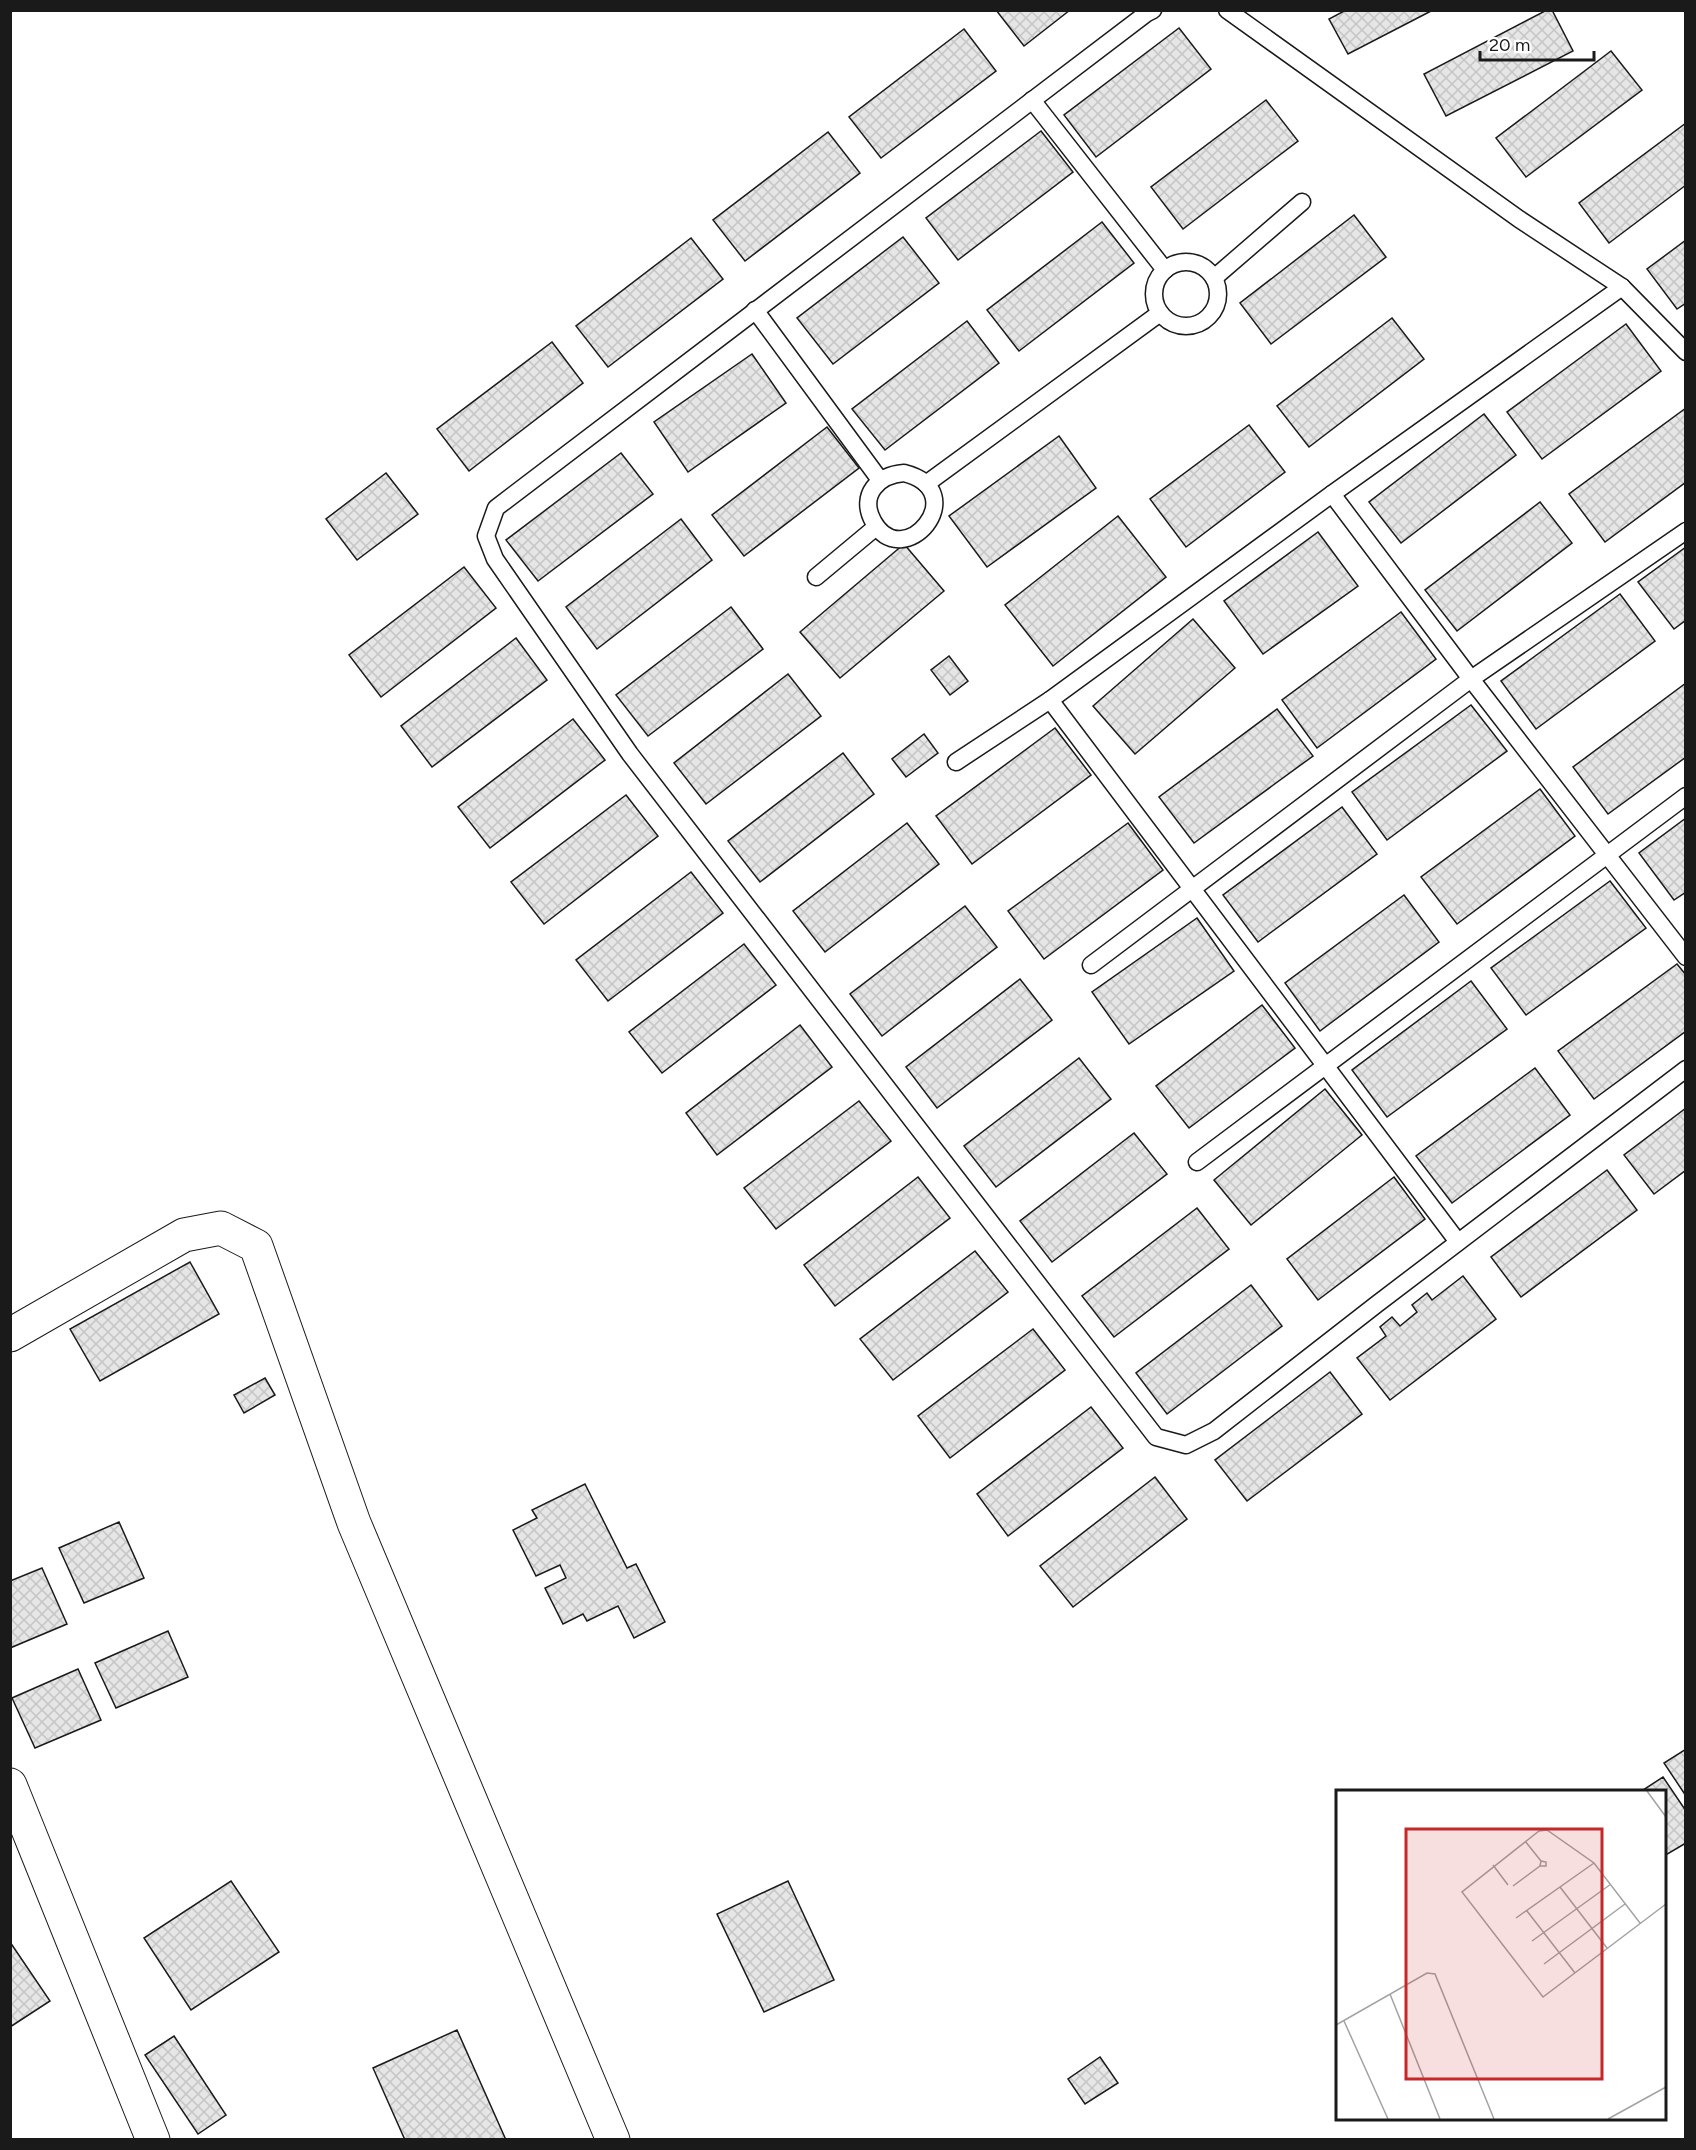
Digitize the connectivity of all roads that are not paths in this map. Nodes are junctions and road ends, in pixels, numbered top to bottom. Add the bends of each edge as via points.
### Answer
1 (1153, 10) edge
2 (1227, 10) edge
3 (1032, 100) junction
4 (1302, 202) dead end
5 (1165, 270) junction
6 (1214, 278) junction
7 (1622, 287) junction
8 (755, 310) junction
9 (1160, 313) junction
10 (1686, 352) edge
11 (880, 480) junction
12 (926, 484) junction
13 (1332, 494) junction
14 (876, 527) junction
15 (1686, 531) edge
16 (816, 577) dead end
17 (1471, 679) junction
18 (1050, 700) junction
19 (956, 762) dead end
20 (1686, 796) edge
21 (1606, 855) junction
22 (1192, 890) junction
23 (1686, 957) edge
24 (1091, 965) dead end
25 (1324, 1066) junction
26 (1686, 1069) edge
27 (1197, 1162) dead end
28 (1458, 1242) junction
29 (10, 1335) edge
30 (10, 1785) edge
31 (153, 2139) edge
32 (613, 2139) edge

1 - 3 lane
2 - 7 lane via 1519,219
3 - 5 lane
3 - 8 lane
4 - 6 lane
5 - 6 lane via 1191,262
5 - 9 lane via 1156,283 1154,299
6 - 9 lane via 1217,305 1198,324 1184,327
7 - 10 lane
7 - 13 lane
8 - 11 lane
8 - 28 lane via 496,508 486,536 495,559 630,754 1156,1437 1186,1445 1214,1431
9 - 12 lane
11 - 12 lane via 904,473
11 - 14 lane via 871,490 868,503
12 - 14 lane via 933,495 934,508 923,530 901,540
13 - 17 lane
13 - 18 lane
14 - 16 lane
15 - 17 lane
17 - 21 lane
17 - 22 lane
18 - 19 lane
18 - 22 lane
20 - 21 lane
21 - 23 lane
21 - 25 lane
22 - 24 lane
22 - 25 lane
25 - 27 lane
25 - 28 lane
26 - 28 lane
29 - 32 street via 184,1235 221,1228 256,1246 354,1523
30 - 31 street

